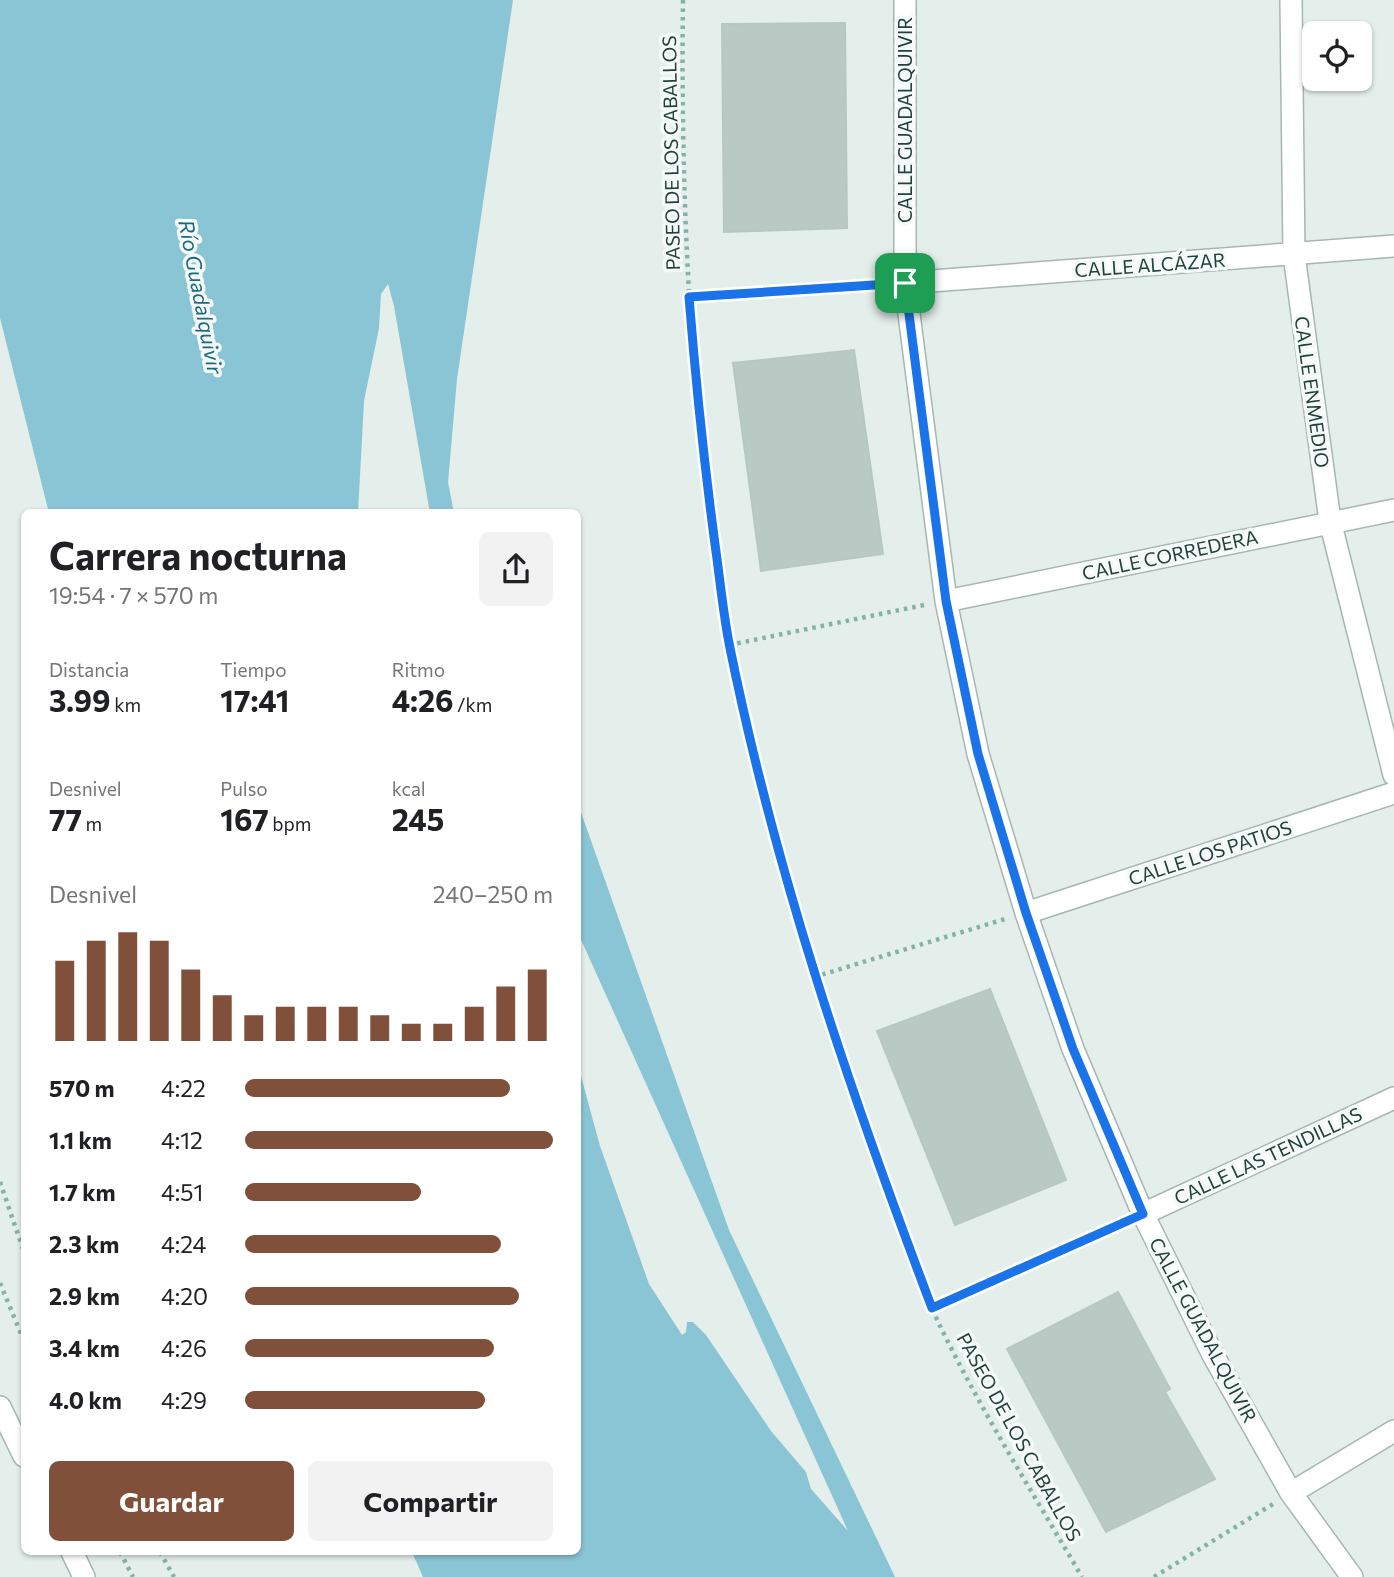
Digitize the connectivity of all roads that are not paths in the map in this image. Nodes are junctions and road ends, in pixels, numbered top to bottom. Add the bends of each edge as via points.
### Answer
1 (905, 0) edge
2 (1291, 0) edge
3 (1394, 246) edge
4 (1294, 255) junction
5 (905, 283) junction
6 (1394, 510) edge
7 (1331, 522) junction
8 (946, 601) junction
9 (1394, 775) edge
10 (1394, 793) edge
11 (1026, 913) junction
12 (1394, 1098) edge
13 (1143, 1214) junction
14 (0, 1407) edge
15 (1394, 1431) edge
16 (21, 1450) edge
17 (1291, 1493) junction
18 (73, 1555) edge
19 (84, 1577) edge
20 (1352, 1577) edge

1 - 5 street, CALLE GUADALQUIVIR
2 - 4 street, CALLE ENMEDIO
3 - 4 street, CALLE ALCÁZAR
4 - 5 street, CALLE ALCÁZAR
4 - 7 street, CALLE ENMEDIO
5 - 8 street, CALLE GUADALQUIVIR
6 - 7 street, CALLE CORREDERA
7 - 8 street, CALLE CORREDERA
7 - 9 street, CALLE ENMEDIO
8 - 11 street, CALLE GUADALQUIVIR via 978,754
10 - 11 street, CALLE LOS PATIOS
11 - 13 street, CALLE GUADALQUIVIR via 1073,1049
12 - 13 street, CALLE LAS TENDILLAS
13 - 17 street, CALLE GUADALQUIVIR via 1213,1355
14 - 16 street
15 - 17 street
17 - 20 street, CALLE GUADALQUIVIR
18 - 19 street

